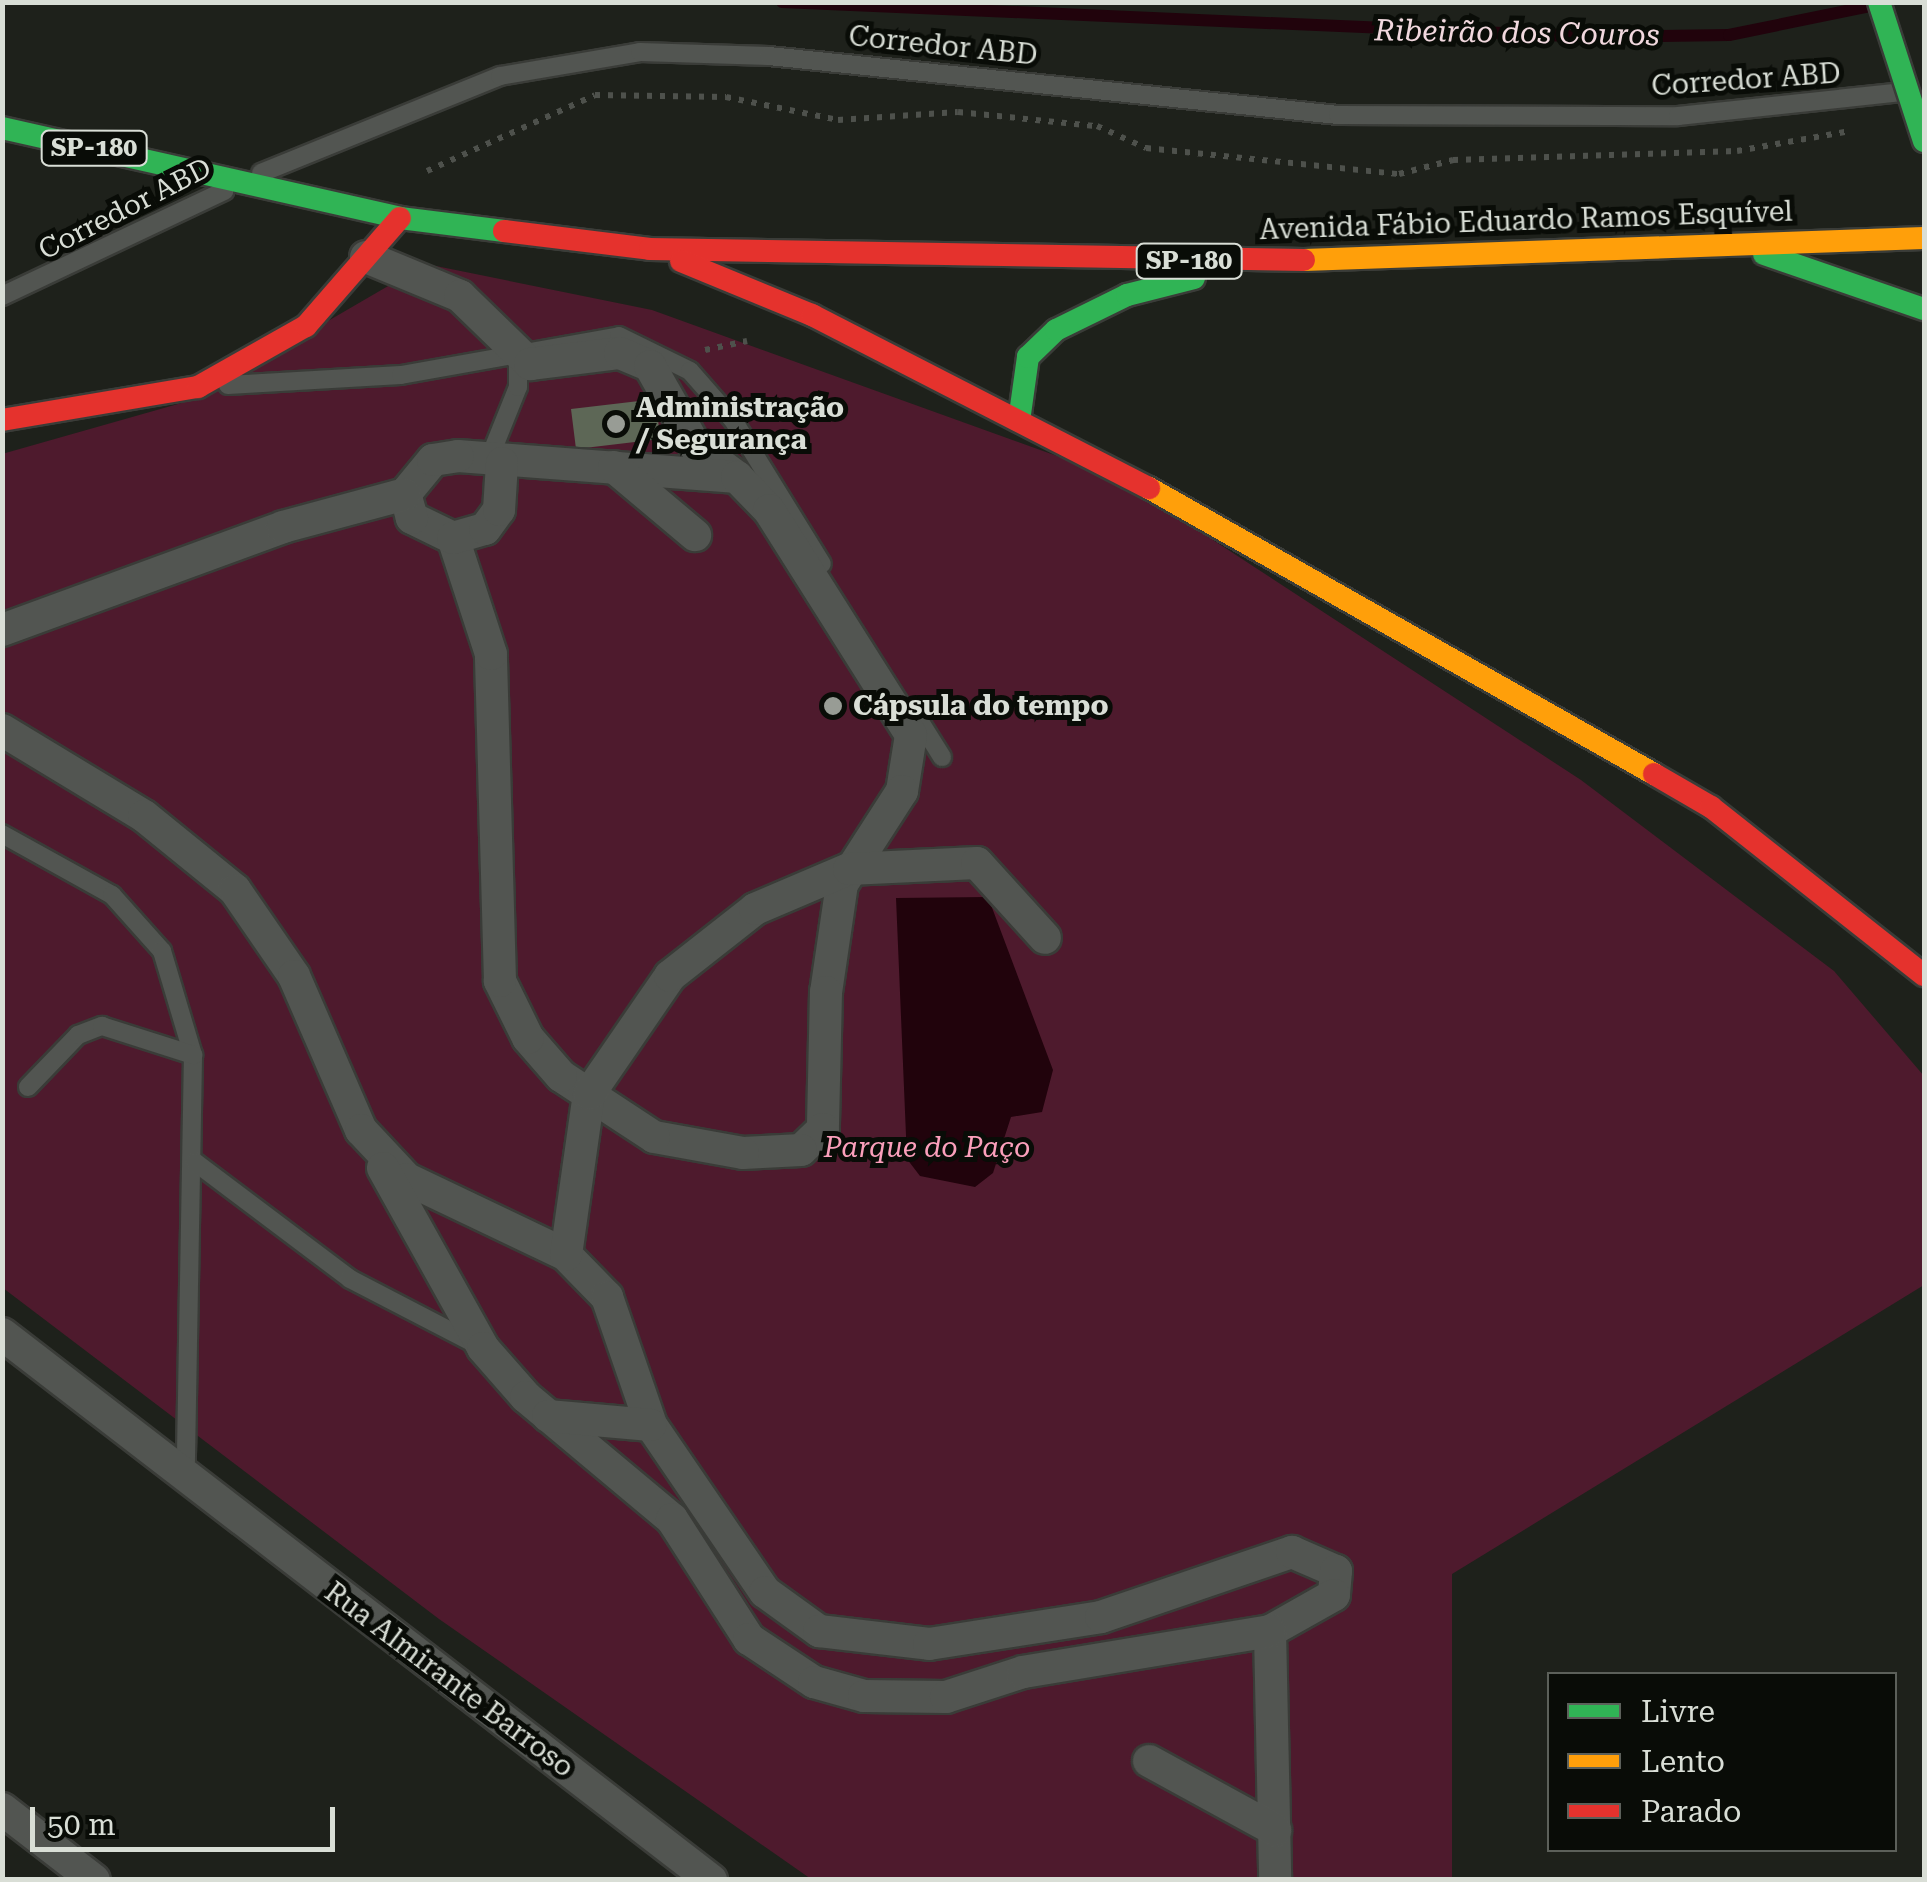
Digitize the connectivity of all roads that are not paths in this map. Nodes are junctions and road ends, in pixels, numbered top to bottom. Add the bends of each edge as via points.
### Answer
1 (1879, 2) edge
2 (1924, 88) edge
3 (2, 128) edge
4 (1924, 140) edge
5 (240, 182) junction
6 (400, 218) junction
7 (1924, 238) edge
8 (1728, 242) junction
9 (650, 249) junction
10 (366, 258) junction
11 (1252, 262) junction
12 (2, 296) edge
13 (1924, 309) edge
14 (519, 351) junction
15 (198, 387) junction
16 (2, 420) edge
17 (1020, 420) junction
18 (496, 461) junction
19 (614, 467) junction
20 (737, 477) junction
21 (404, 494) junction
22 (696, 535) dead end
23 (454, 538) junction
24 (2, 630) edge
25 (2, 730) edge
26 (942, 757) dead end
27 (2, 834) edge
28 (849, 869) junction
29 (1045, 938) dead end
30 (1924, 975) edge
31 (193, 1055) junction
32 (28, 1087) dead end
33 (589, 1094) junction
34 (360, 1130) junction
35 (195, 1162) junction
36 (566, 1255) junction
37 (2, 1334) edge
38 (483, 1348) junction
39 (548, 1416) junction
40 (651, 1425) junction
41 (186, 1480) junction
42 (1270, 1632) junction
43 (1149, 1761) dead end
44 (2, 1809) edge
45 (1274, 1830) junction
46 (94, 1880) edge
47 (711, 1880) edge
48 (1275, 1880) edge

1 - 4 main road, bridge
2 - 5 lane, Corredor ABD via 1678,116 1338,114 769,56 640,52 500,76
3 - 5 main road, Avenida Fábio Eduardo Ramos Esquível / SP-180
5 - 6 main road, Avenida Fábio Eduardo Ramos Esquível / SP-180
5 - 12 lane, Corredor ABD
6 - 9 main road, Avenida Fábio Eduardo Ramos Esquível / SP-180
6 - 10 main road
7 - 8 main road, Avenida Fábio Eduardo Ramos Esquível
8 - 11 main road, Avenida Fábio Eduardo Ramos Esquível / SP-180
8 - 13 main road, SP-180
9 - 11 main road, Avenida Fábio Eduardo Ramos Esquível / SP-180
9 - 17 main road via 812,314
10 - 14 street via 460,296
10 - 15 main road via 306,326
11 - 17 main road via 1126,295 1056,330 1028,357
14 - 15 lane via 401,375
14 - 18 lane via 518,387
14 - 20 street via 535,365 620,353 650,366 695,446
14 - 26 lane via 619,336 690,371 732,420
15 - 16 main road
17 - 30 main road via 1292,562 1710,807
18 - 19 street
18 - 21 street via 433,460
18 - 23 street via 499,510 486,529
19 - 20 street
19 - 22 street
20 - 28 street via 769,510 912,735 902,791
21 - 23 street via 412,518
21 - 24 street via 283,527
23 - 33 street via 490,654 500,981 528,1038
25 - 34 street via 144,816 235,890 294,976
27 - 31 lane via 112,896 162,952
28 - 29 street via 977,863
28 - 33 street via 754,908 670,976
28 - 33 street via 826,992 823,1129 802,1150 742,1153 654,1136
31 - 32 lane via 102,1026 78,1034
31 - 35 lane
33 - 36 street
34 - 36 street via 407,1179
34 - 38 street
35 - 38 lane via 350,1278
35 - 41 lane
36 - 40 street via 607,1297
37 - 41 street, Rua Almirante Barroso
38 - 39 street
39 - 40 street
39 - 42 street via 672,1519 748,1639 814,1682 864,1696 946,1697 1023,1672
40 - 42 street via 765,1592 819,1631 929,1644 1101,1617 1292,1552 1336,1571 1334,1595
41 - 47 street, Rua Almirante Barroso
42 - 45 street
43 - 45 street
44 - 46 street
45 - 48 street

